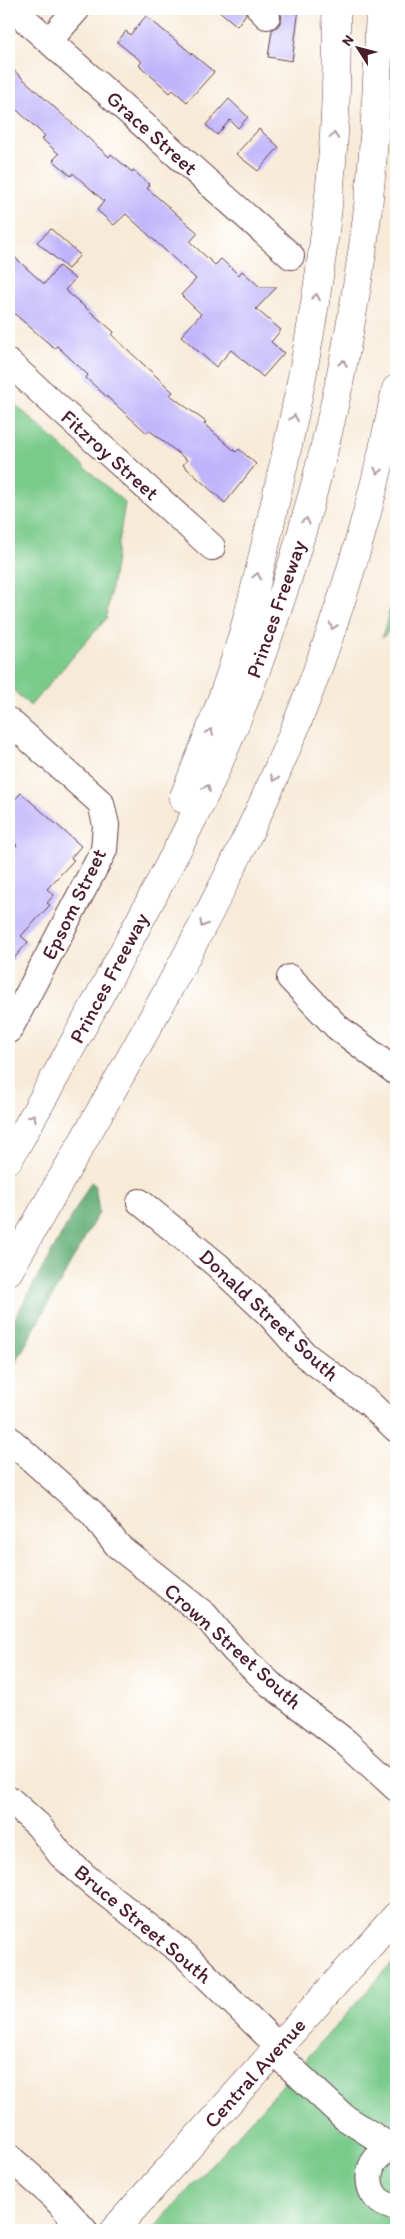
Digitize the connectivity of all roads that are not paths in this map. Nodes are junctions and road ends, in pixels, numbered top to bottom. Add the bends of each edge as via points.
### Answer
1 (13, 9) edge
2 (77, 9) edge
3 (336, 9) edge
4 (380, 9) edge
5 (49, 41) junction
6 (290, 256) dead end
7 (9, 363) edge
8 (396, 389) edge
9 (212, 547) dead end
10 (9, 721) edge
11 (290, 978) dead end
12 (9, 1030) edge
13 (80, 1034) junction
14 (396, 1072) edge
15 (9, 1159) edge
16 (140, 1202) dead end
17 (9, 1271) edge
18 (396, 1429) edge
19 (9, 1439) edge
20 (396, 1788) edge
21 (9, 1799) edge
22 (396, 1916) edge
23 (277, 2050) junction
24 (344, 2117) junction
25 (395, 2149) edge
26 (9, 2157) edge
27 (369, 2172) junction
28 (396, 2207) edge
29 (84, 2230) edge
30 (114, 2230) edge

1 - 5 street, Grace Street
2 - 5 street
13 -> 3 main road via 181,804 221,704 247,619 291,430 318,286 329,206 335,116
13 -> 4 main road, Princes Freeway via 208,788 268,639 300,540 331,423 350,329 366,222 376,114
5 - 6 street, Grace Street
7 - 9 street, Fitzroy Street
8 -> 17 main road via 371,499 340,604 279,766 205,919
10 - 12 street, Epsom Street via 101,803 106,825 104,850
11 - 14 street via 337,1027
15 -> 13 main road, Princes Freeway
16 - 18 street, Donald Street South via 227,1274 269,1314 305,1355
19 - 20 street, Crown Street South via 92,1513 118,1546 205,1615 234,1650 270,1684 346,1742
21 - 23 street, Bruce Street South via 38,1825 60,1855 185,1955
22 - 23 main road, Central Avenue
23 - 24 street, Bruce Street South
23 - 30 main road, Central Avenue
24 - 25 street
24 - 27 street
25 - 27 street via 378,2157
26 - 29 street via 54,2196
27 - 28 street via 371,2190 376,2197

